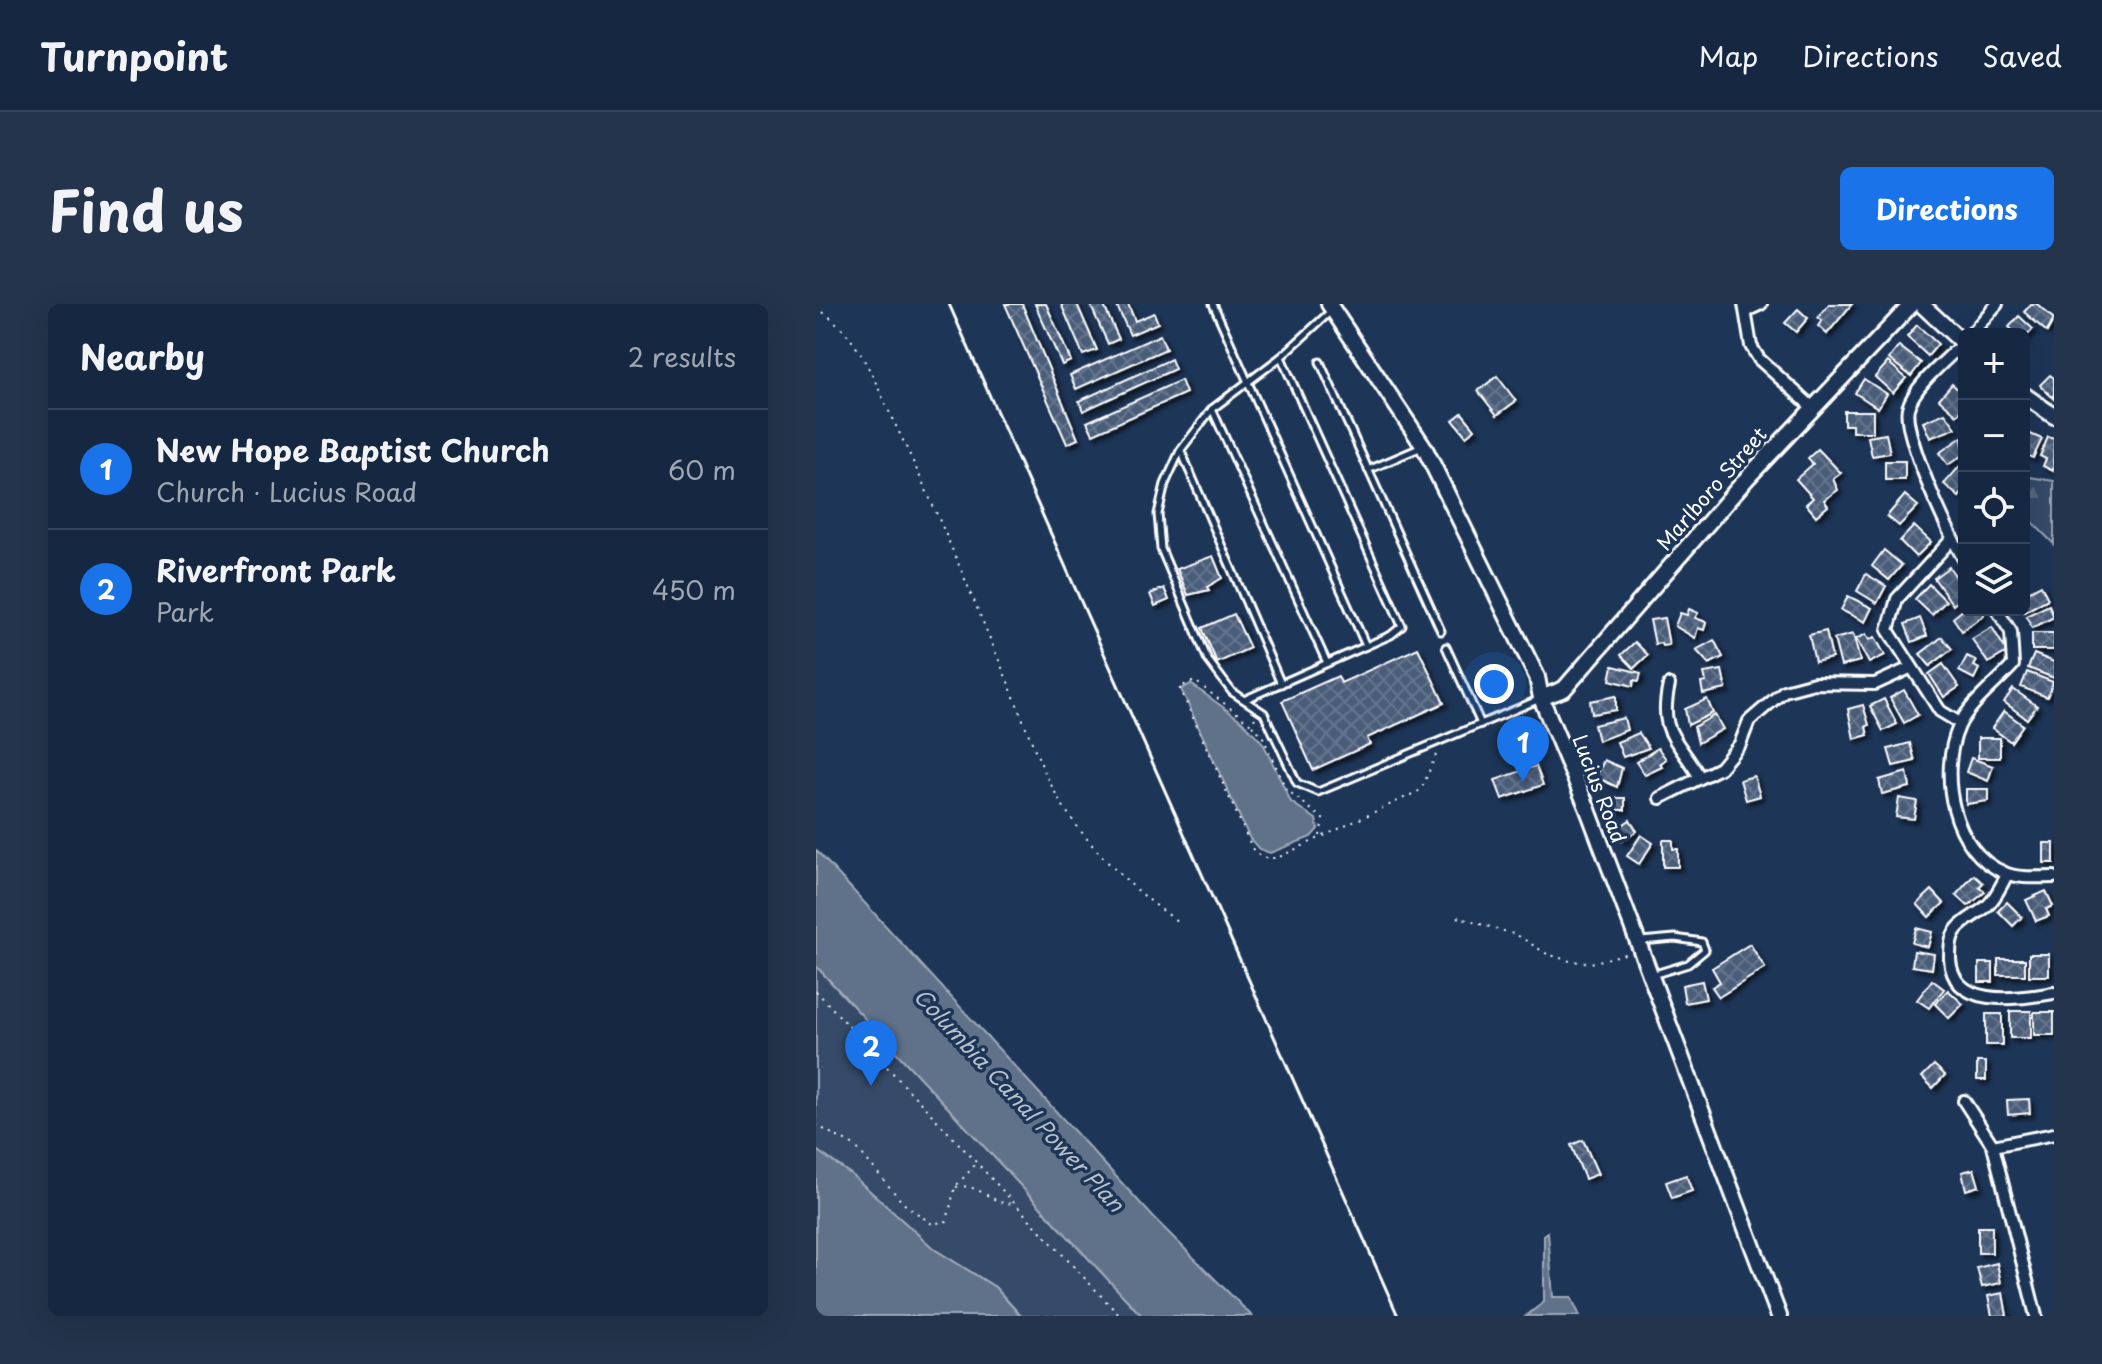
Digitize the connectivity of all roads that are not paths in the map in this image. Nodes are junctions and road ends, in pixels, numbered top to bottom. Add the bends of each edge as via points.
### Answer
1 (1213, 304) edge
2 (1761, 304) edge
3 (1912, 304) edge
4 (1921, 304) edge
5 (1997, 304) edge
6 (1331, 307) edge
7 (1745, 308) edge
8 (1976, 328) edge
9 (1958, 335) edge
10 (1958, 349) edge
11 (1281, 357) junction
12 (1320, 362) dead end
13 (1246, 382) junction
14 (2030, 399) edge
15 (1812, 407) junction
16 (1212, 409) junction
17 (2054, 416) edge
18 (1424, 447) junction
19 (1180, 451) junction
20 (1368, 470) junction
21 (1952, 539) junction
22 (1958, 549) edge
23 (2001, 616) edge
24 (1441, 631) dead end
25 (1366, 646) junction
26 (1446, 647) dead end
27 (1327, 663) junction
28 (1910, 668) junction
29 (1281, 684) junction
30 (1669, 685) dead end
31 (1541, 698) junction
32 (1245, 699) junction
33 (1960, 723) junction
34 (1481, 724) junction
35 (1699, 776) junction
36 (1660, 798) dead end
37 (2007, 875) junction
38 (2054, 877) edge
39 (1638, 945) junction
40 (1649, 976) junction
41 (2054, 993) edge
42 (1964, 1101) dead end
43 (2054, 1134) edge
44 (1993, 1146) junction
45 (1779, 1316) edge
46 (2036, 1316) edge

1 - 13 lane
2 - 7 street
3 - 15 street, Marlboro Street
4 - 9 street
5 - 8 street
6 - 11 lane
6 - 18 street, Lucius Road
7 - 15 street via 1751,346 1759,359
10 - 21 street via 1916,394 1907,424
11 - 13 lane
11 - 25 lane via 1402,626
12 - 20 lane
13 - 16 lane
13 - 25 lane
14 - 17 street
15 - 31 street, Marlboro Street via 1564,689
16 - 19 lane
16 - 27 lane
18 - 20 lane
18 - 31 street, Lucius Road via 1537,677
19 - 29 lane
19 - 32 lane via 1158,514 1161,549 1208,660 1232,692
20 - 24 lane
21 - 22 street
21 - 28 street via 1897,599 1891,615 1888,630
23 - 33 street via 2011,632 2013,665
25 - 27 lane
26 - 34 lane
27 - 29 lane
28 - 33 street via 1940,711
28 - 35 street via 1875,684 1814,683 1784,691 1749,721 1729,760
29 - 32 lane
30 - 35 street via 1665,726
31 - 34 lane
31 - 39 street, Lucius Road
32 - 34 lane via 1260,710 1297,783 1318,792
33 - 37 street via 1949,766 1957,817 1980,855
35 - 36 street
37 - 38 street
37 - 41 street via 1990,904 1957,929 1950,943 1956,980 1983,997
39 - 40 street, Lucius Road
39 - 40 lane via 1693,939 1705,950 1688,964
40 - 45 street, Lucius Road
42 - 44 street
43 - 44 street
44 - 46 street

